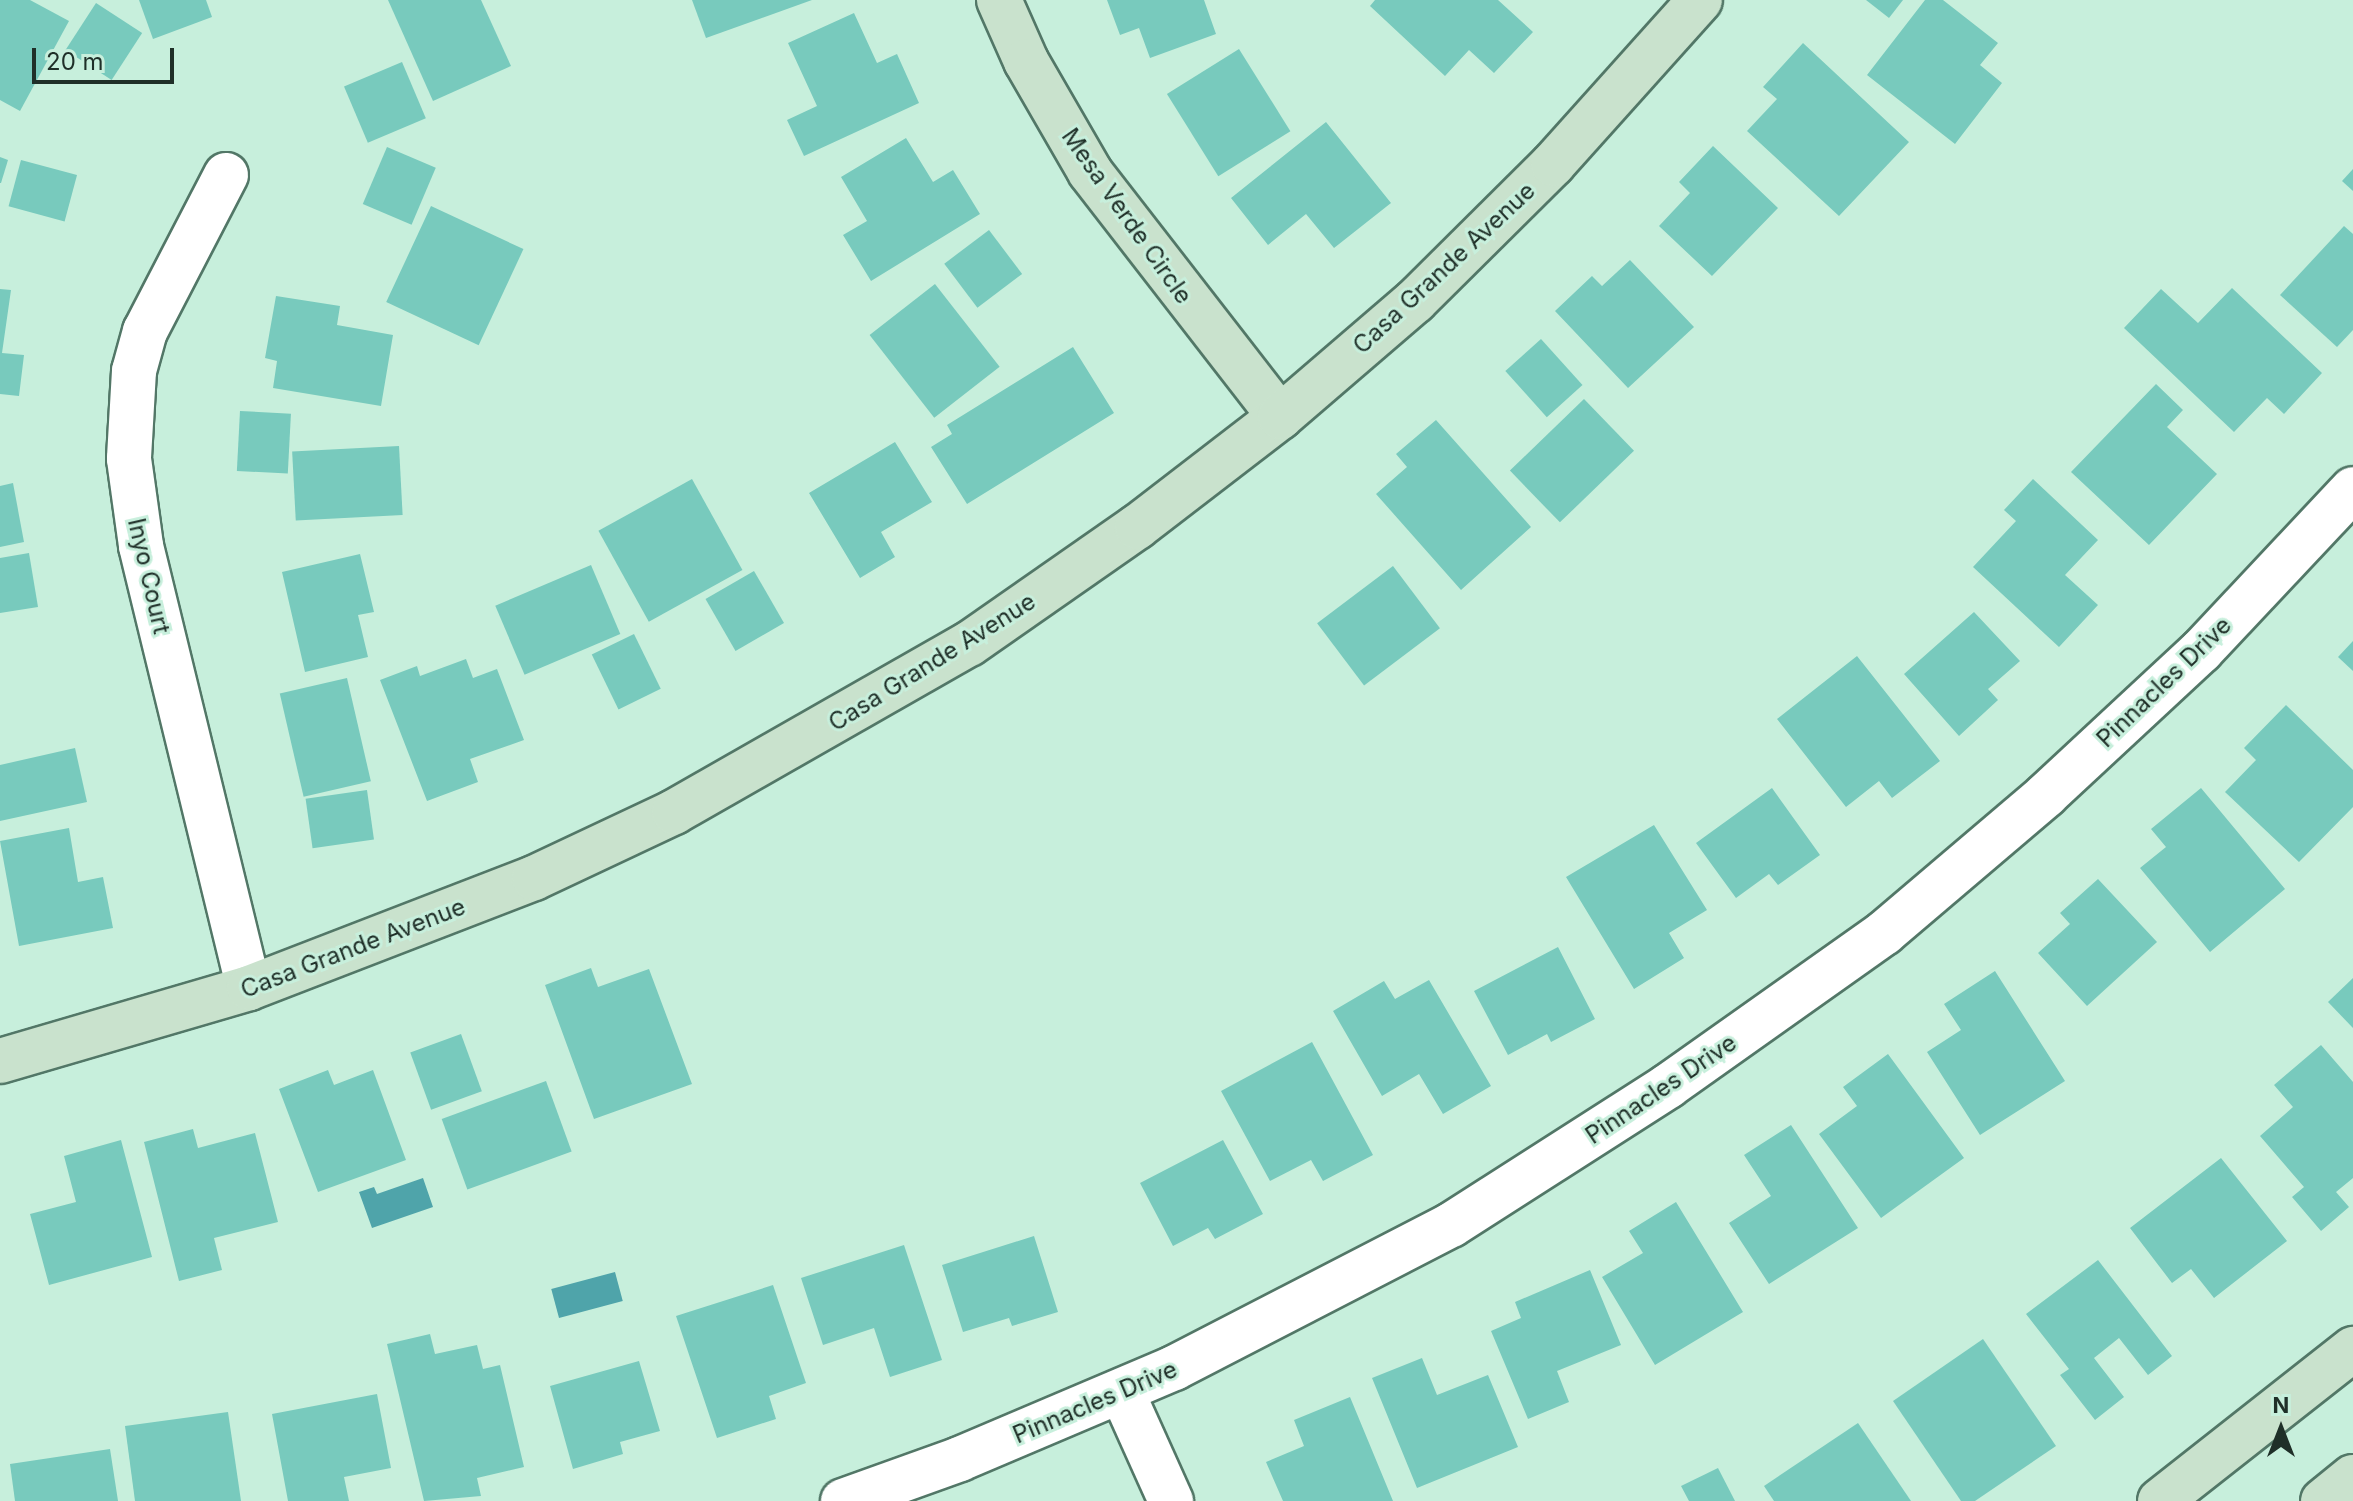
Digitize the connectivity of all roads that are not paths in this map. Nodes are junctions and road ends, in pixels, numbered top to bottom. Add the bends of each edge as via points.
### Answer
1 (999, 0) edge
2 (1700, 0) edge
3 (226, 175) dead end
4 (1280, 417) junction
5 (2353, 489) edge
6 (249, 988) junction
7 (0, 1061) edge
8 (2353, 1349) edge
9 (1122, 1392) junction
10 (2353, 1477) edge
11 (843, 1501) edge
12 (1171, 1501) edge
13 (2160, 1501) edge
14 (2323, 1501) edge

1 - 4 street, Mesa Verde Circle via 1026,61 1090,172
2 - 4 street, Casa Grande Avenue via 1553,164 1426,291
3 - 6 street, Inyo Court via 145,331 134,371 129,459 141,546
4 - 6 street, Casa Grande Avenue via 1137,527 969,644 770,759 674,812 534,878
5 - 9 street, Pinnacles Drive via 2201,651 2046,795 1884,933 1668,1086 1451,1225
6 - 7 street, Casa Grande Avenue
8 - 13 street
9 - 11 street, Pinnacles Drive
9 - 12 street
10 - 14 street

